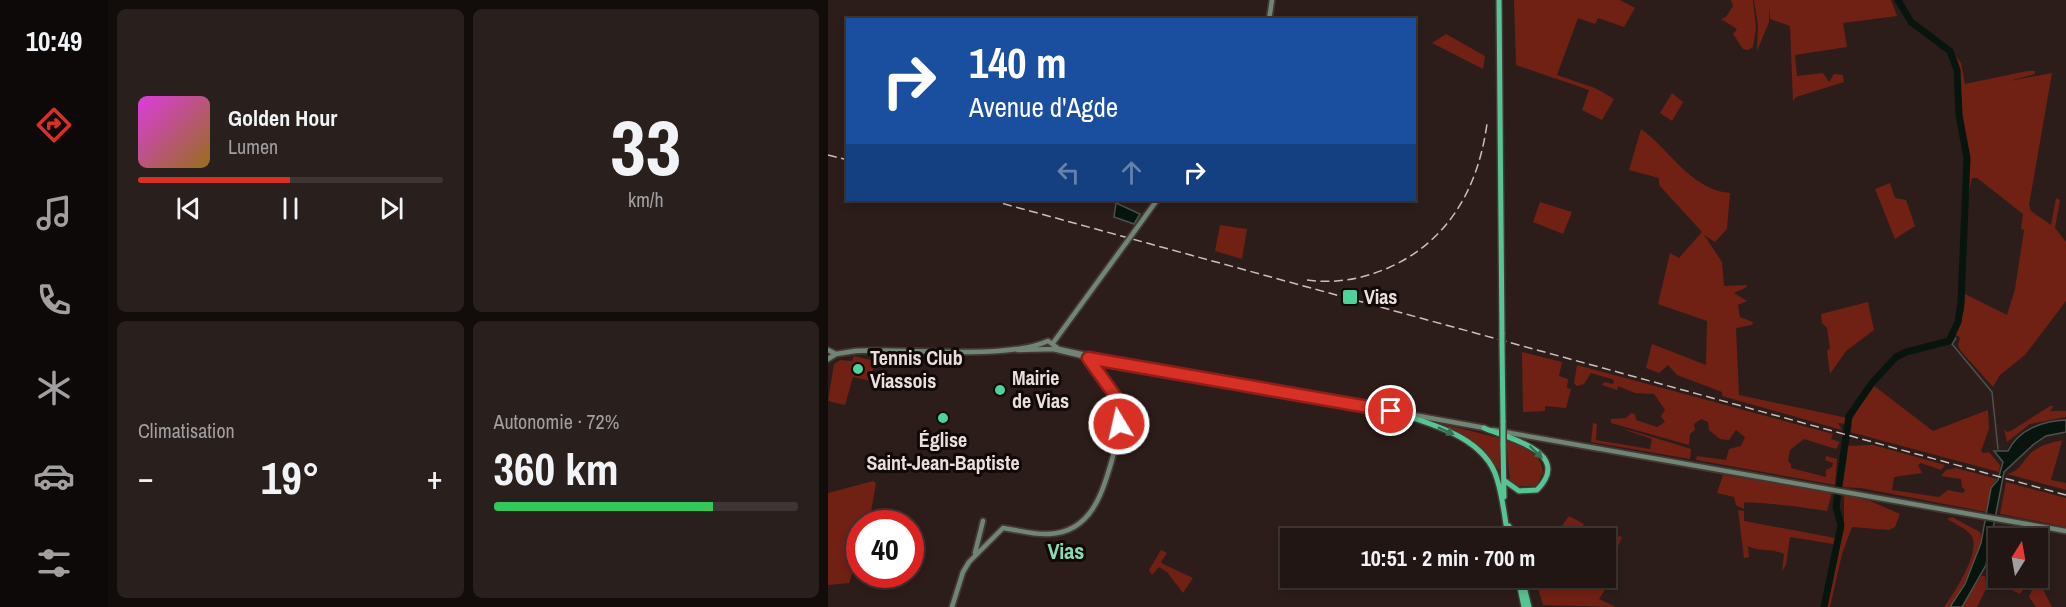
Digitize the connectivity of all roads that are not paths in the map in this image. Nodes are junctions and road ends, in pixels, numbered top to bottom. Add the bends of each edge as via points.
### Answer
1 (1272, 0) edge
2 (1499, 0) edge
3 (1269, 18) edge
4 (1156, 201) edge
5 (1053, 346) junction
6 (1044, 347) junction
7 (831, 354) edge
8 (1088, 357) junction
9 (1391, 411) junction
10 (1484, 428) junction
11 (1504, 478) junction
12 (1504, 513) junction
13 (983, 521) dead end
14 (1508, 528) edge
15 (1509, 528) edge
16 (2066, 531) edge
17 (975, 554) junction
18 (1521, 588) edge
19 (1523, 588) edge
20 (952, 607) edge
21 (1524, 607) edge
22 (1529, 607) edge

1 - 3 main road
2 - 11 highway, bridge
4 - 5 main road, bridge
5 - 6 main road
5 - 6 main road via 1048,341
5 - 8 main road
6 - 7 main road
8 - 9 main road
8 - 17 main road via 1116,397 1119,414 1117,441 1099,499 1085,520 1059,532 1043,534 1003,528
9 - 10 main road
9 -> 12 highway via 1434,426 1477,448 1497,477
10 -> 11 highway via 1530,445 1545,461 1547,473 1537,490 1519,491
10 - 16 main road
11 - 12 highway
11 - 15 highway
12 - 14 highway
13 - 17 main road
17 - 20 main road via 963,572
18 - 21 highway
19 - 22 highway

